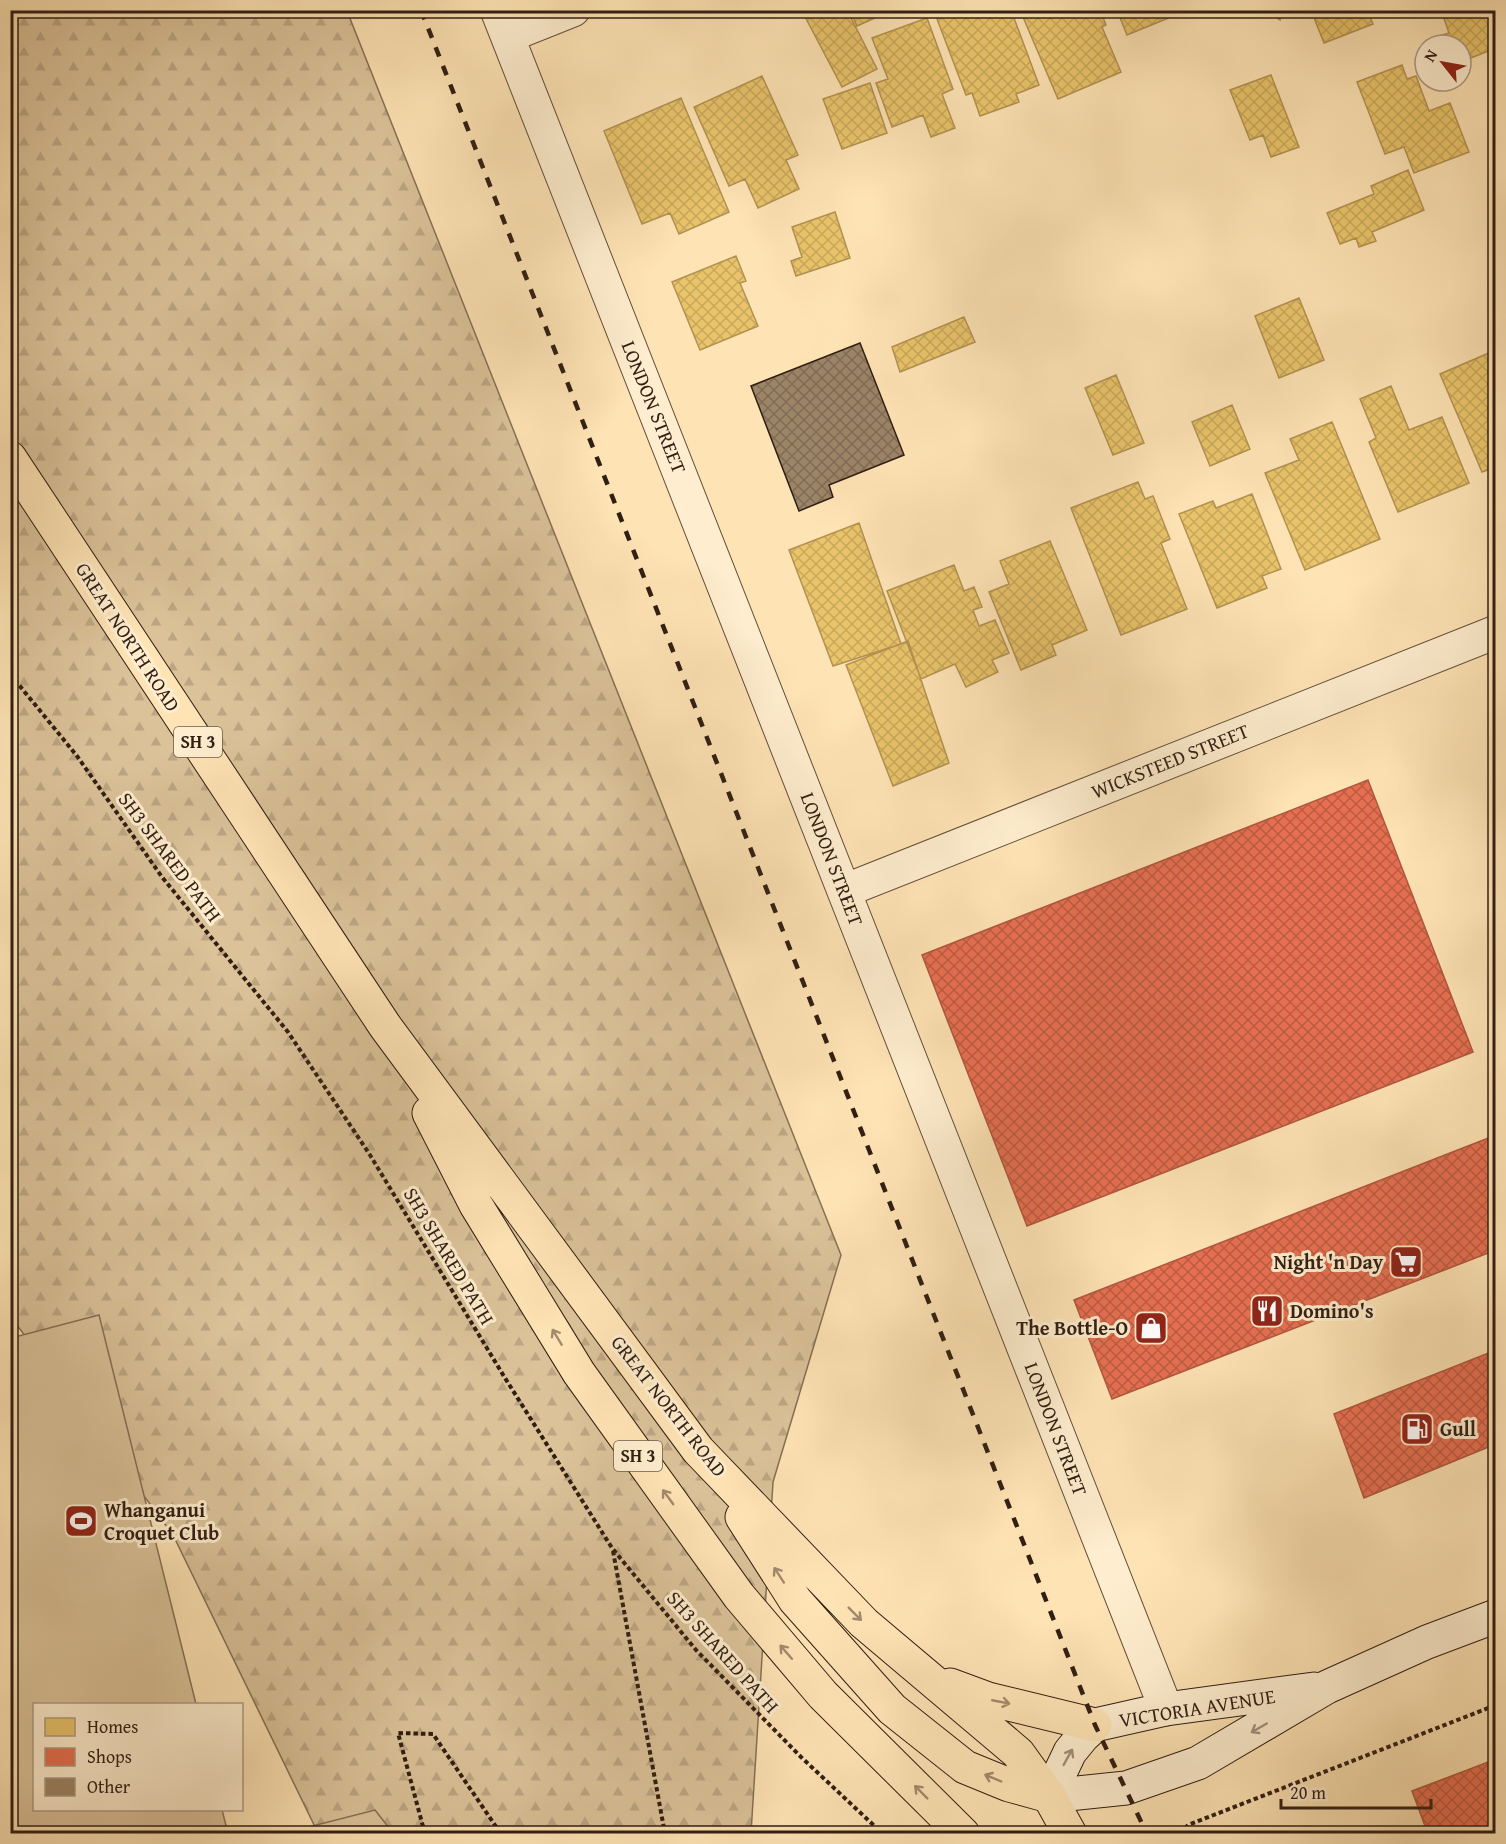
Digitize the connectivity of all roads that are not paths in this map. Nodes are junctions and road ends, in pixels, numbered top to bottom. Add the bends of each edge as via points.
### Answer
1 (573, 10) edge
2 (502, 23) edge
3 (10, 458) edge
4 (1496, 632) edge
5 (844, 891) junction
6 (385, 1026) junction
7 (698, 1450) junction
8 (1496, 1616) edge
9 (926, 1675) junction
10 (1327, 1687) junction
11 (1166, 1708) junction
12 (1095, 1725) junction
13 (1049, 1796) junction
14 (963, 1833) edge
15 (1070, 1833) edge

1 - 2 street
2 - 5 street, LONDON STREET
3 - 6 highway, GREAT NORTH ROAD / SH 3
4 - 5 street, WICKSTEED STREET
5 - 11 street, LONDON STREET
6 - 7 highway, GREAT NORTH ROAD / SH 3
14 -> 6 highway, GREAT NORTH ROAD / SH 3 via 823,1695 739,1596 606,1412 476,1205
7 -> 9 highway, GREAT NORTH ROAD / SH 3 via 864,1623
13 -> 7 highway via 965,1767 892,1709 795,1600
8 - 10 street, VICTORIA AVENUE
9 -> 12 highway via 988,1700
9 - 13 highway, GREAT NORTH ROAD / SH 3 via 1018,1753
10 - 11 street, VICTORIA AVENUE
10 -> 13 street, VICTORIA AVENUE via 1198,1763 1126,1788
11 - 12 street, VICTORIA AVENUE
13 -> 12 street, VICTORIA AVENUE via 1070,1752
13 - 15 highway, SH 3

